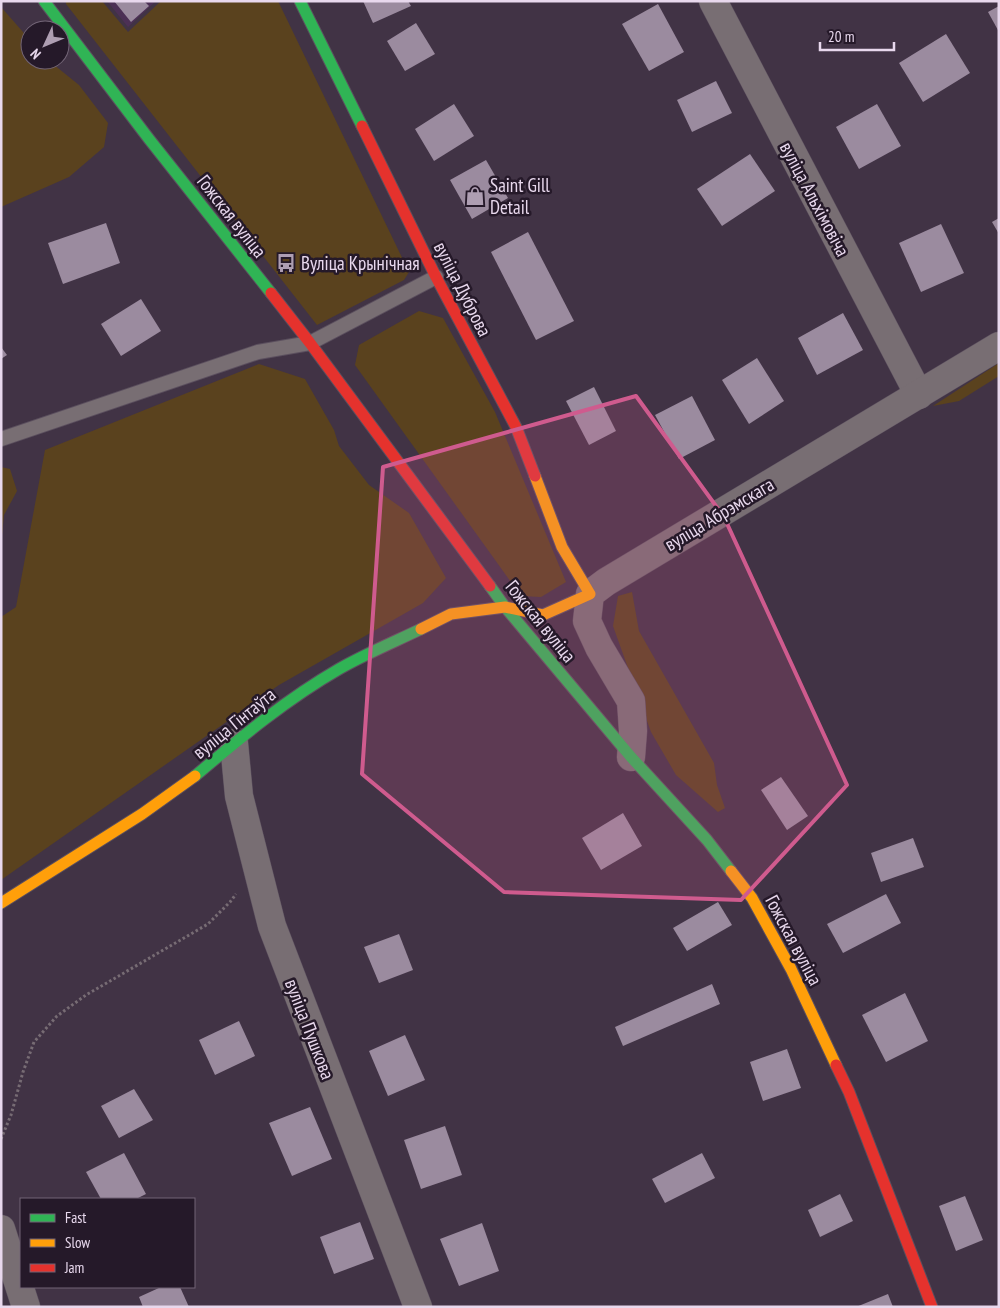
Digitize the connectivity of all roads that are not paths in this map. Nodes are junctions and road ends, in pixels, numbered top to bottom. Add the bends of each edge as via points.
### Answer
1 (44, 1) edge
2 (300, 1) edge
3 (713, 1) edge
4 (436, 277) junction
5 (310, 343) junction
6 (999, 346) edge
7 (919, 395) junction
8 (1, 439) edge
9 (590, 594) junction
10 (504, 607) junction
11 (234, 743) junction
12 (631, 757) junction
13 (1, 903) edge
14 (1, 1229) edge
15 (26, 1307) edge
16 (418, 1307) edge
17 (932, 1307) edge

1 - 5 street, Гожская вуліца
2 - 4 street, вуліца Дуброва
3 - 7 street, вуліца Альхімовіча
4 - 5 lane
4 - 9 street, вуліца Дуброва via 516,427 562,547
5 - 8 lane via 258,352
5 - 10 street, Гожская вуліца
6 - 7 street, вуліца Абрэмскага
7 - 9 street, вуліца Абрэмскага
9 - 10 street, вуліца Гінтаўта via 543,615
9 - 12 street via 587,621 630,701
10 - 11 street, вуліца Гінтаўта via 451,614 340,668 301,692
10 - 12 street, Гожская вуліца
11 - 13 street, вуліца Гінтаўта via 183,786
11 - 16 street, вуліца Пушкова via 239,796 272,926
12 - 17 street, Гожская вуліца via 707,840 752,898 791,969 849,1092
14 - 15 street

